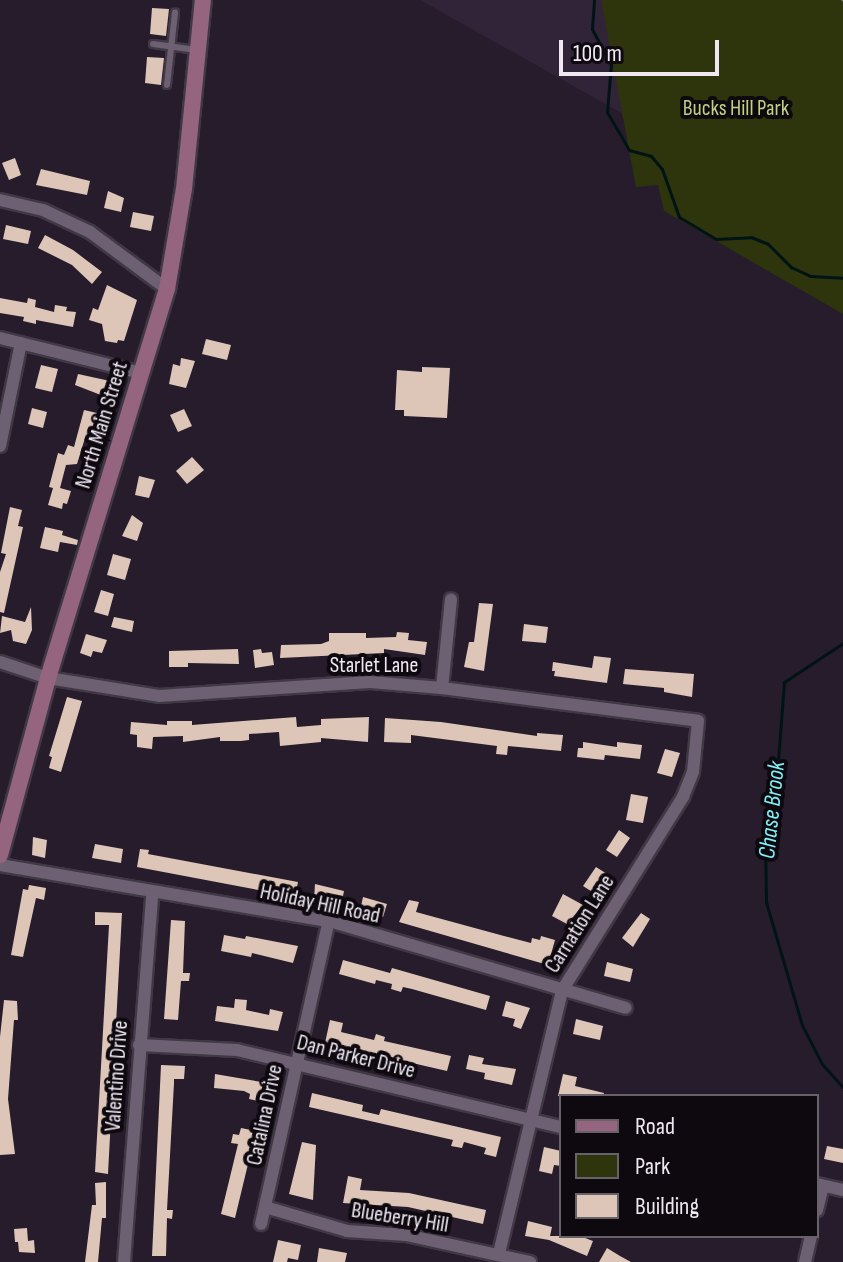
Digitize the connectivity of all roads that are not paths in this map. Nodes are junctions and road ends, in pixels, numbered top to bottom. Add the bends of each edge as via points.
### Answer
1 (203, 0) edge
2 (175, 12) dead end
3 (153, 44) dead end
4 (172, 46) junction
5 (197, 50) junction
6 (167, 85) dead end
7 (0, 200) edge
8 (167, 289) junction
9 (0, 338) edge
10 (21, 343) junction
11 (141, 373) junction
12 (0, 446) edge
13 (451, 599) dead end
14 (0, 662) edge
15 (48, 678) junction
16 (442, 688) junction
17 (698, 721) joint
18 (0, 855) edge
19 (0, 865) edge
20 (152, 894) junction
21 (329, 921) junction
22 (562, 991) junction
23 (626, 1008) dead end
24 (139, 1045) junction
25 (297, 1063) junction
26 (529, 1120) junction
27 (559, 1127) edge
28 (820, 1185) edge
29 (843, 1190) edge
30 (265, 1207) junction
31 (261, 1224) dead end
32 (811, 1238) edge
33 (499, 1253) junction
34 (124, 1262) edge
35 (530, 1262) edge
36 (805, 1262) edge

1 - 5 main road, North Main Street
2 - 4 lane
3 - 4 lane
4 - 5 lane
4 - 6 lane
5 - 8 main road, North Main Street via 184,189
7 - 8 street via 43,210 90,232
8 - 11 main road, North Main Street
9 - 10 street
10 - 11 street
10 - 12 street
11 - 15 main road, North Main Street
13 - 16 street
14 - 15 street, Starlet Lane
15 - 16 street, Starlet Lane via 159,696 370,682
15 - 18 main road, North Main Street
16 - 17 street, Starlet Lane
17 - 22 street, Carnation Lane via 693,772 683,797
19 - 20 street, Holiday Hill Road
20 - 21 street, Holiday Hill Road
20 - 24 street, Valentino Drive
21 - 22 street, Holiday Hill Road
21 - 25 street, Catalina Drive
22 - 23 street, Holiday Hill Road
22 - 26 street, Carnation Lane
24 - 25 street, Dan Parker Drive via 237,1050
24 - 34 street, Valentino Drive
25 - 26 street, Dan Parker Drive
25 - 30 street, Catalina Drive
26 - 27 street, Dan Parker Drive
26 - 33 street, Carnation Lane
28 - 29 street
30 - 31 street, Catalina Drive
30 - 33 street, Blueberry Hill via 347,1231 406,1235
32 - 36 street
33 - 35 street, Blueberry Hill

